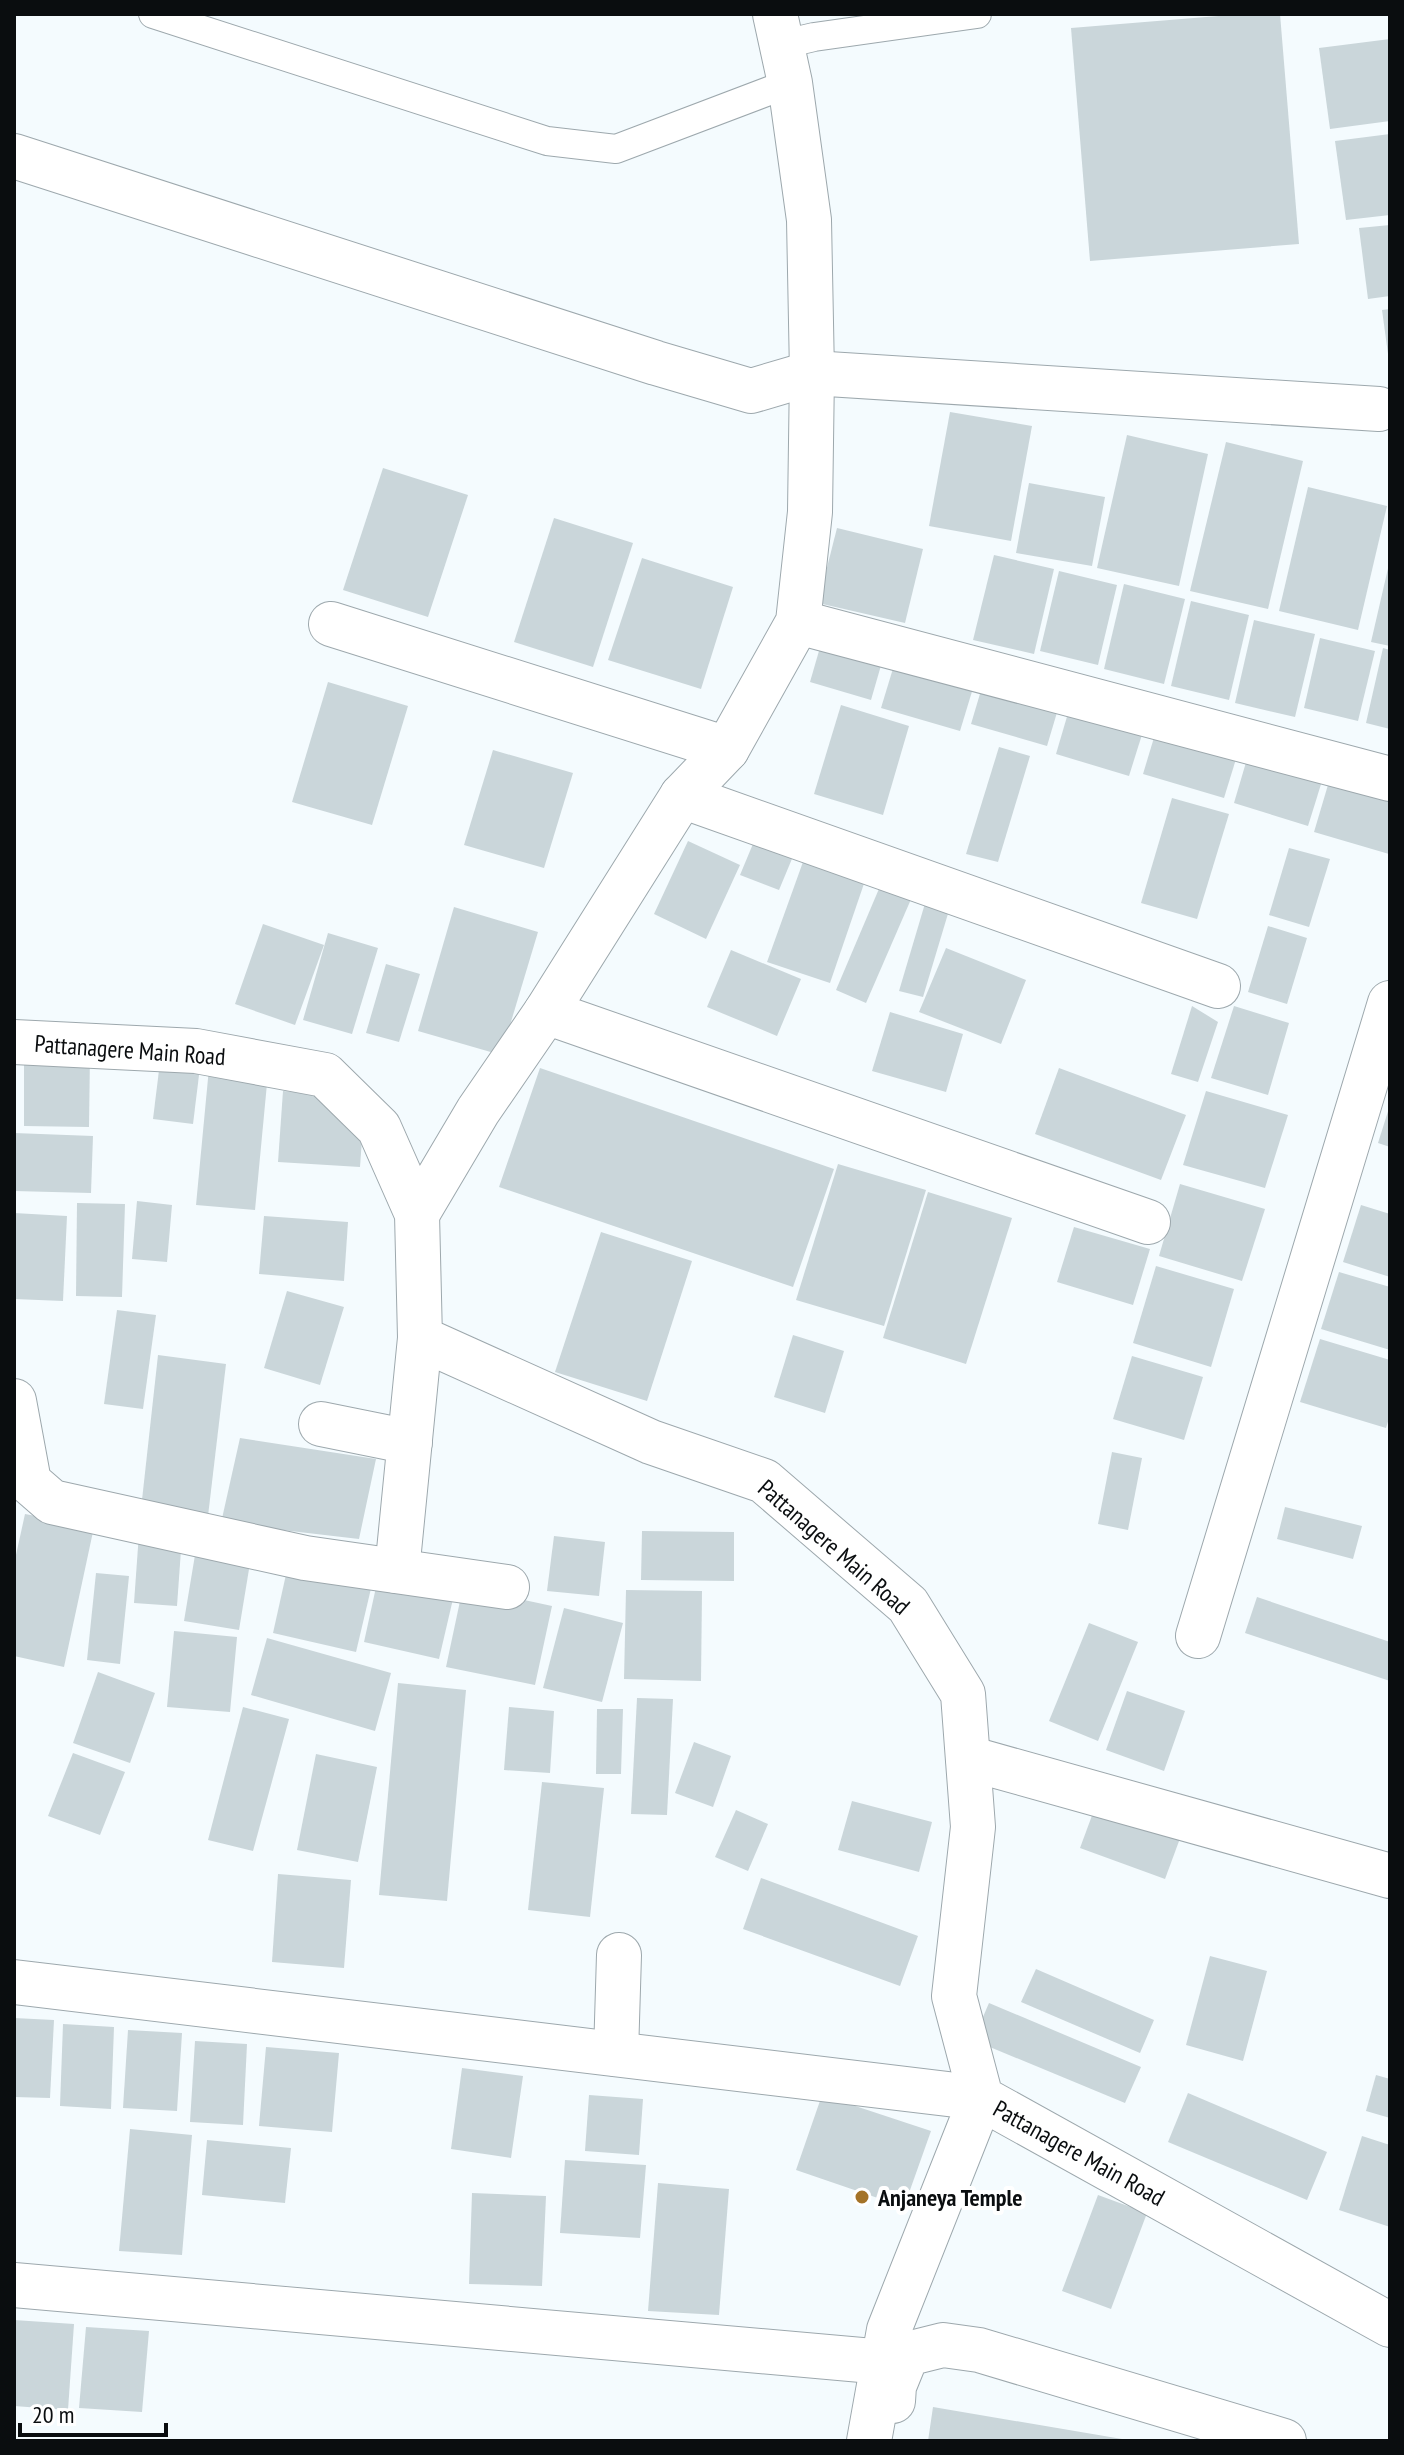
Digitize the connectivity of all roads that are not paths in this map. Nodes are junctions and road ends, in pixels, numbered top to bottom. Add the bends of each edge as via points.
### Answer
1 (153, 14) edge
2 (977, 14) edge
3 (782, 47) edge
4 (14, 156) edge
5 (812, 373) junction
6 (1379, 409) dead end
7 (798, 622) junction
8 (331, 624) dead end
9 (727, 749) junction
10 (1390, 779) edge
11 (682, 796) junction
12 (1218, 986) dead end
13 (1390, 1003) edge
14 (546, 1012) junction
15 (14, 1042) edge
16 (1383, 1050) edge
17 (417, 1214) junction
18 (1148, 1222) dead end
19 (420, 1338) junction
20 (14, 1401) edge
21 (321, 1424) dead end
22 (410, 1442) junction
23 (397, 1571) junction
24 (507, 1587) dead end
25 (1198, 1636) dead end
26 (968, 1758) junction
27 (1390, 1876) edge
28 (619, 1955) dead end
29 (14, 1982) edge
30 (616, 2054) junction
31 (981, 2098) junction
32 (14, 2285) edge
33 (1390, 2325) edge
34 (884, 2362) junction
35 (869, 2441) edge
36 (890, 2441) edge
37 (1284, 2441) edge

1 - 3 lane via 547,141 616,149
2 - 3 lane via 814,37
3 - 5 street via 809,220
4 - 5 street via 751,391
5 - 6 street
5 - 7 street via 810,512
7 - 9 street
7 - 10 street
8 - 9 street
9 - 11 street
11 - 12 street
11 - 14 street
13 - 16 street
14 - 17 street via 478,1111
14 - 18 street
15 - 17 street, Pattanagere Main Road via 196,1051 325,1075 379,1128
16 - 25 street
17 - 19 street, Pattanagere Main Road
19 - 22 street
19 - 26 street, Pattanagere Main Road via 651,1442 764,1481 908,1605 963,1694
20 - 23 street via 29,1482 52,1502 305,1558
21 - 22 street
22 - 23 street
23 - 24 street
26 - 27 street
26 - 31 street, Pattanagere Main Road via 973,1827 954,1996
28 - 30 street
29 - 30 street
30 - 31 street
31 - 33 street, Pattanagere Main Road
31 - 34 street via 889,2330
32 - 34 street
34 - 35 street
36 - 37 street via 894,2386 907,2354 943,2345 979,2350

